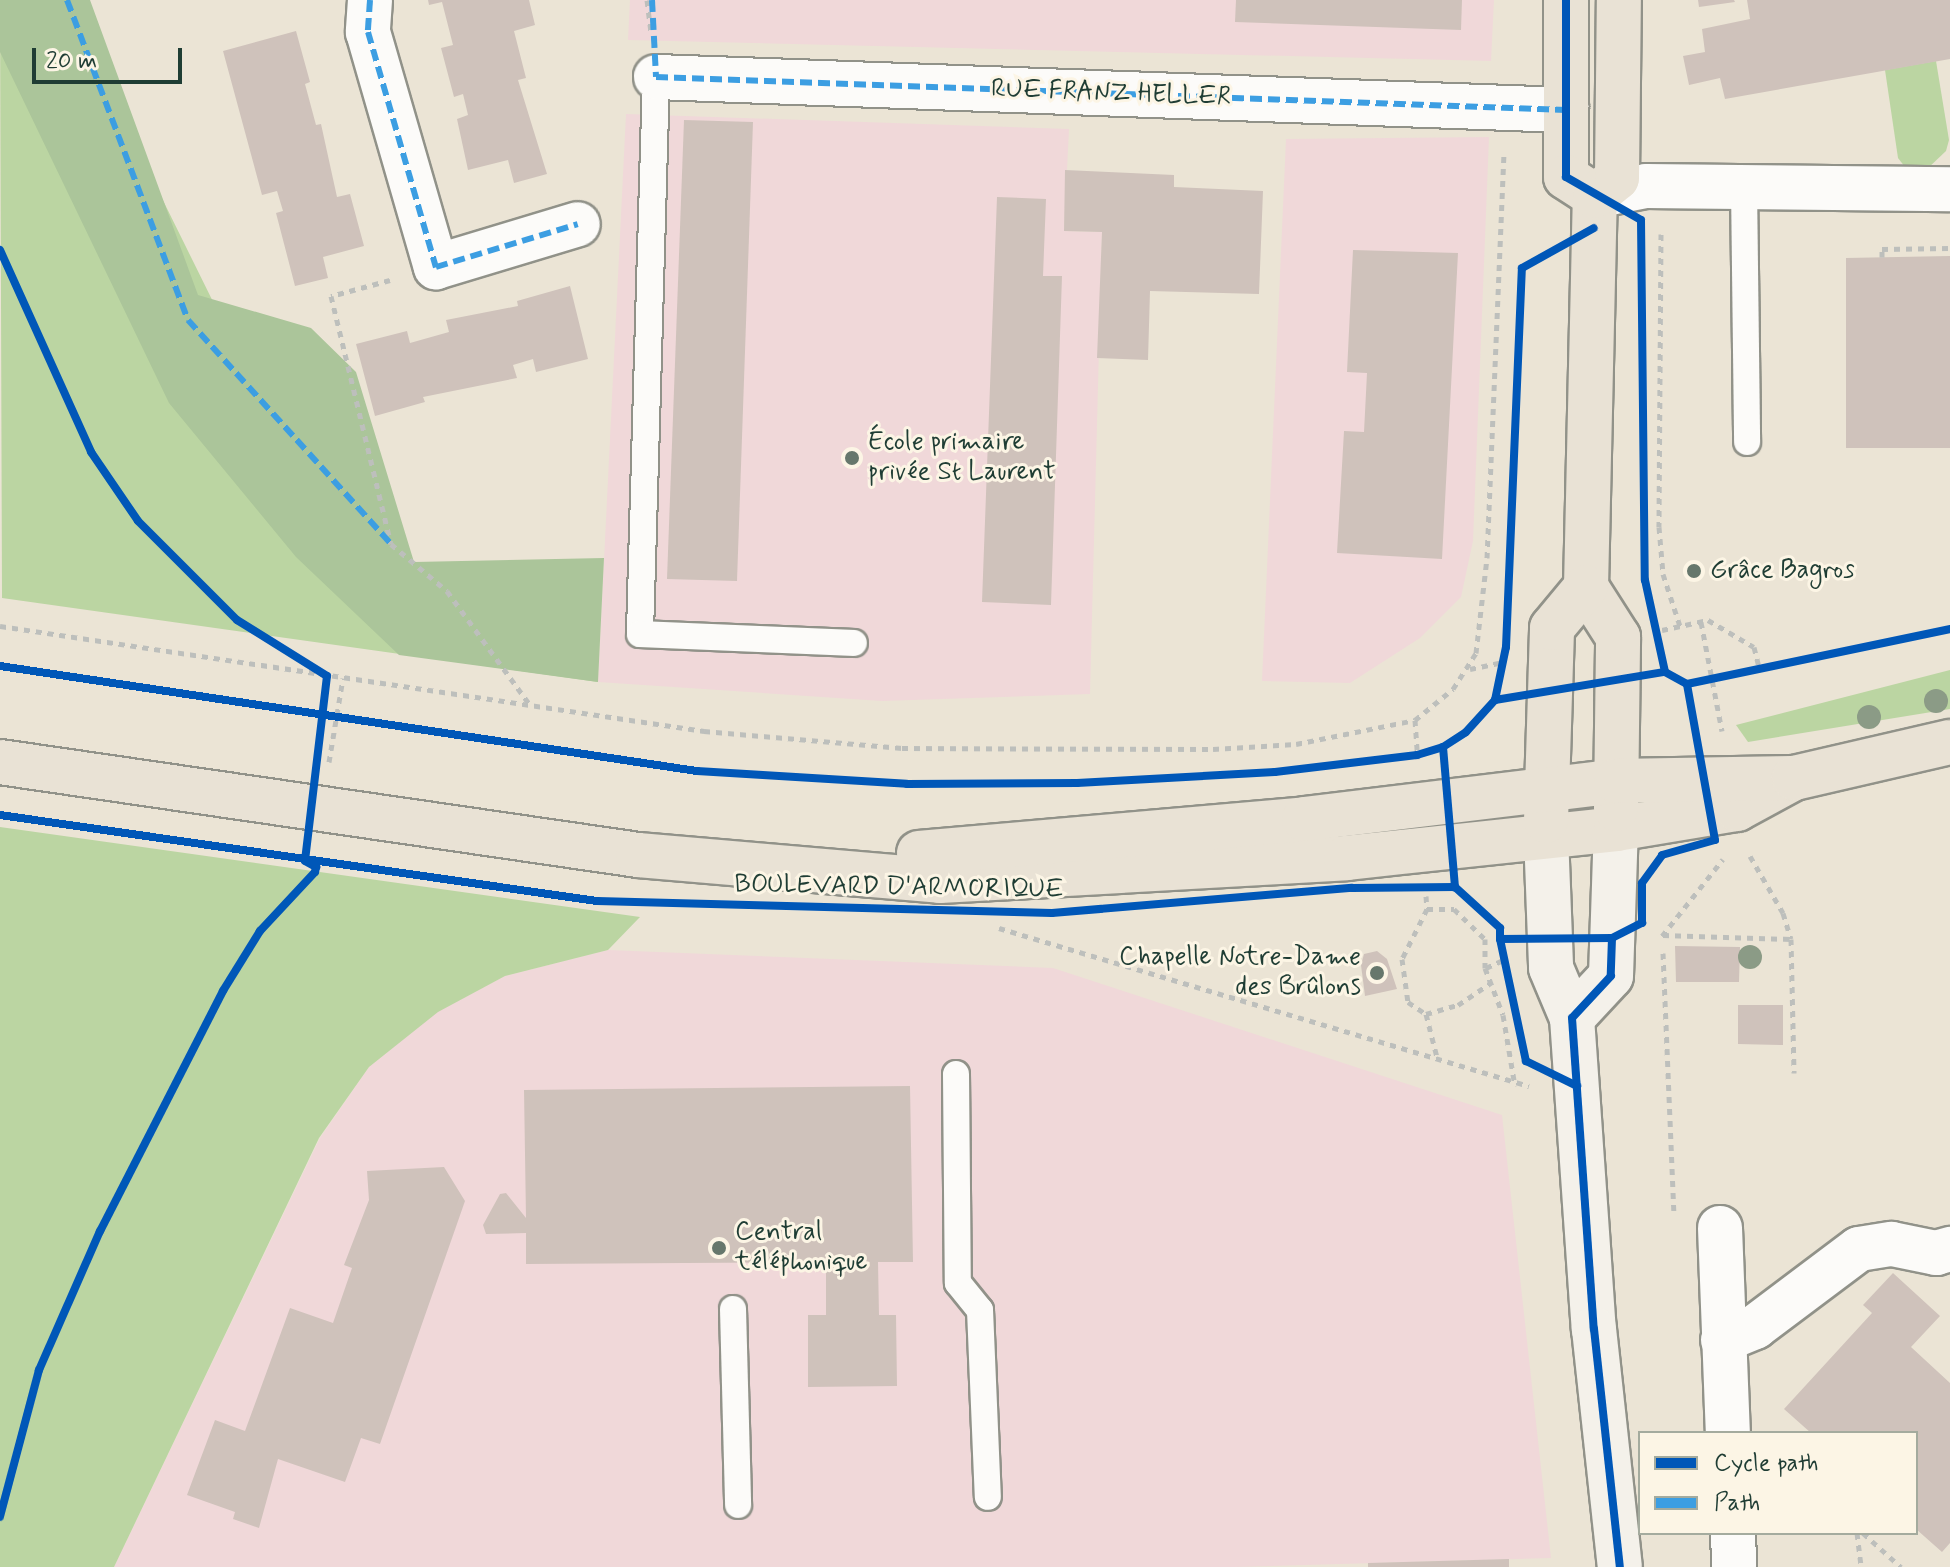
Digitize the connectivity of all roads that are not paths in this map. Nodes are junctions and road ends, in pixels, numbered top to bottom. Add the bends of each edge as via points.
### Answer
1 (370, 0) edge
2 (1566, 0) edge
3 (1619, 0) edge
4 (656, 77) joint
5 (1566, 110) junction
6 (1744, 186) junction
7 (1950, 189) edge
8 (1595, 196) junction
9 (578, 224) dead end
10 (1747, 442) dead end
11 (1586, 587) junction
12 (854, 643) dead end
13 (1950, 742) edge
14 (8, 763) edge
15 (1794, 778) junction
16 (1616, 781) junction
17 (1546, 790) junction
18 (1616, 829) junction
19 (1546, 835) junction
20 (765, 863) junction
21 (1572, 1018) junction
22 (956, 1074) dead end
23 (1720, 1228) dead end
24 (1950, 1249) edge
25 (733, 1309) dead end
26 (1723, 1340) junction
27 (1728, 1431) edge
28 (988, 1497) dead end
29 (738, 1505) dead end
30 (1733, 1535) edge
31 (1620, 1567) edge
32 (1734, 1567) edge

1 - 9 street via 368,32 436,267
2 - 5 main road
3 - 8 main road via 1617,178
4 - 5 street, RUE FRANZ HELLER
4 - 12 lane via 640,634
5 - 8 main road via 1566,177
6 - 7 street
6 - 8 street via 1661,186
6 - 10 lane
8 - 11 main road
11 - 16 main road via 1618,637
11 - 17 main road via 1552,628
13 - 15 main road
14 - 20 main road, BOULEVARD D'ARMORIQUE via 607,851
15 - 16 main road, BOULEVARD D'ARMORIQUE
15 - 18 main road, BOULEVARD D'ARMORIQUE via 1737,809
16 - 17 main road, BOULEVARD D'ARMORIQUE
16 - 18 main road
17 - 19 main road
17 - 20 main road, BOULEVARD D'ARMORIQUE via 1063,843
18 - 19 main road, BOULEVARD D'ARMORIQUE
18 - 21 main road via 1611,976
19 - 20 main road, BOULEVARD D'ARMORIQUE via 1454,866 1276,863 940,881
19 - 21 main road via 1558,996
21 - 31 main road via 1594,1329
22 - 28 lane via 958,1283 980,1310
23 - 26 street
24 - 26 street via 1936,1253 1892,1244 1859,1249 1755,1327
25 - 29 lane
26 - 27 street
30 - 32 street

